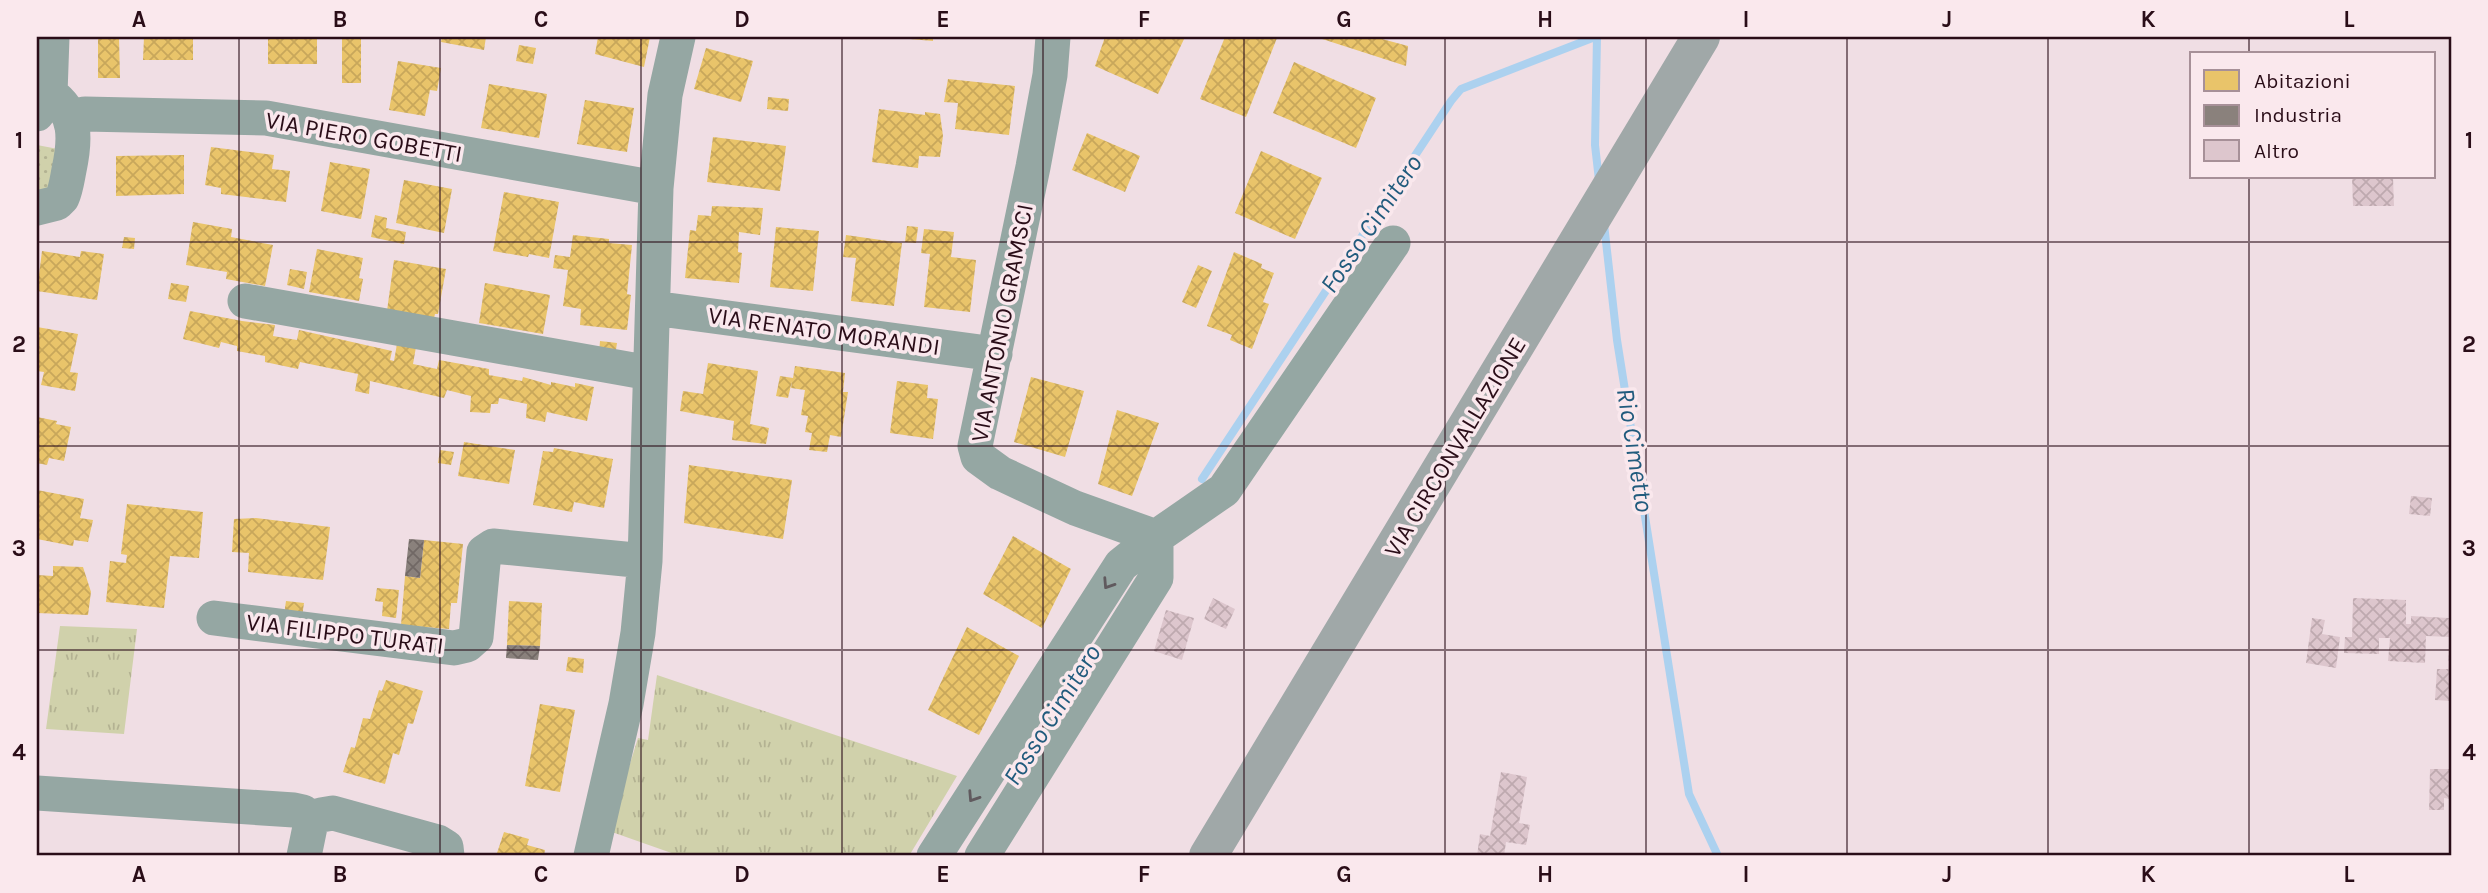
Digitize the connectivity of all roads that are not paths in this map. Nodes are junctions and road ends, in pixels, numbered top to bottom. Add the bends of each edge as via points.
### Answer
1 (52, 37) edge
2 (678, 37) edge
3 (1053, 37) edge
4 (1702, 37) edge
5 (52, 108) edge
6 (656, 188) junction
7 (37, 208) edge
8 (1393, 243) dead end
9 (245, 301) dead end
10 (653, 308) junction
11 (995, 354) junction
12 (650, 373) junction
13 (1156, 537) junction
14 (645, 561) junction
15 (214, 618) dead end
16 (37, 793) edge
17 (311, 822) junction
18 (304, 856) edge
19 (447, 856) edge
20 (591, 856) edge
21 (934, 856) edge
22 (982, 856) edge
23 (1208, 856) edge

1 - 5 street
2 - 6 street via 665,95
3 - 11 street, VIA ANTONIO GRAMSCI via 1050,75
4 - 23 main road, VIA CIRCONVALLAZIONE
5 - 6 street, VIA PIERO GOBETTI via 85,114 266,118
5 - 7 street via 73,125 74,144 65,191 57,203
6 - 10 street
8 - 13 street via 1224,490
9 - 12 street
10 - 11 street, VIA RENATO MORANDI
10 - 12 street
11 - 13 street, VIA ANTONIO GRAMSCI via 977,430 978,457 1000,473 1074,508
12 - 14 street
13 -> 21 street via 1121,565
13 - 22 street via 1156,578
14 - 15 street, VIA FILIPPO TURATI via 493,546 484,552 476,637 454,648
14 - 20 street via 626,704
16 - 17 street via 295,810
17 - 18 street
17 - 19 street via 333,813 438,842

